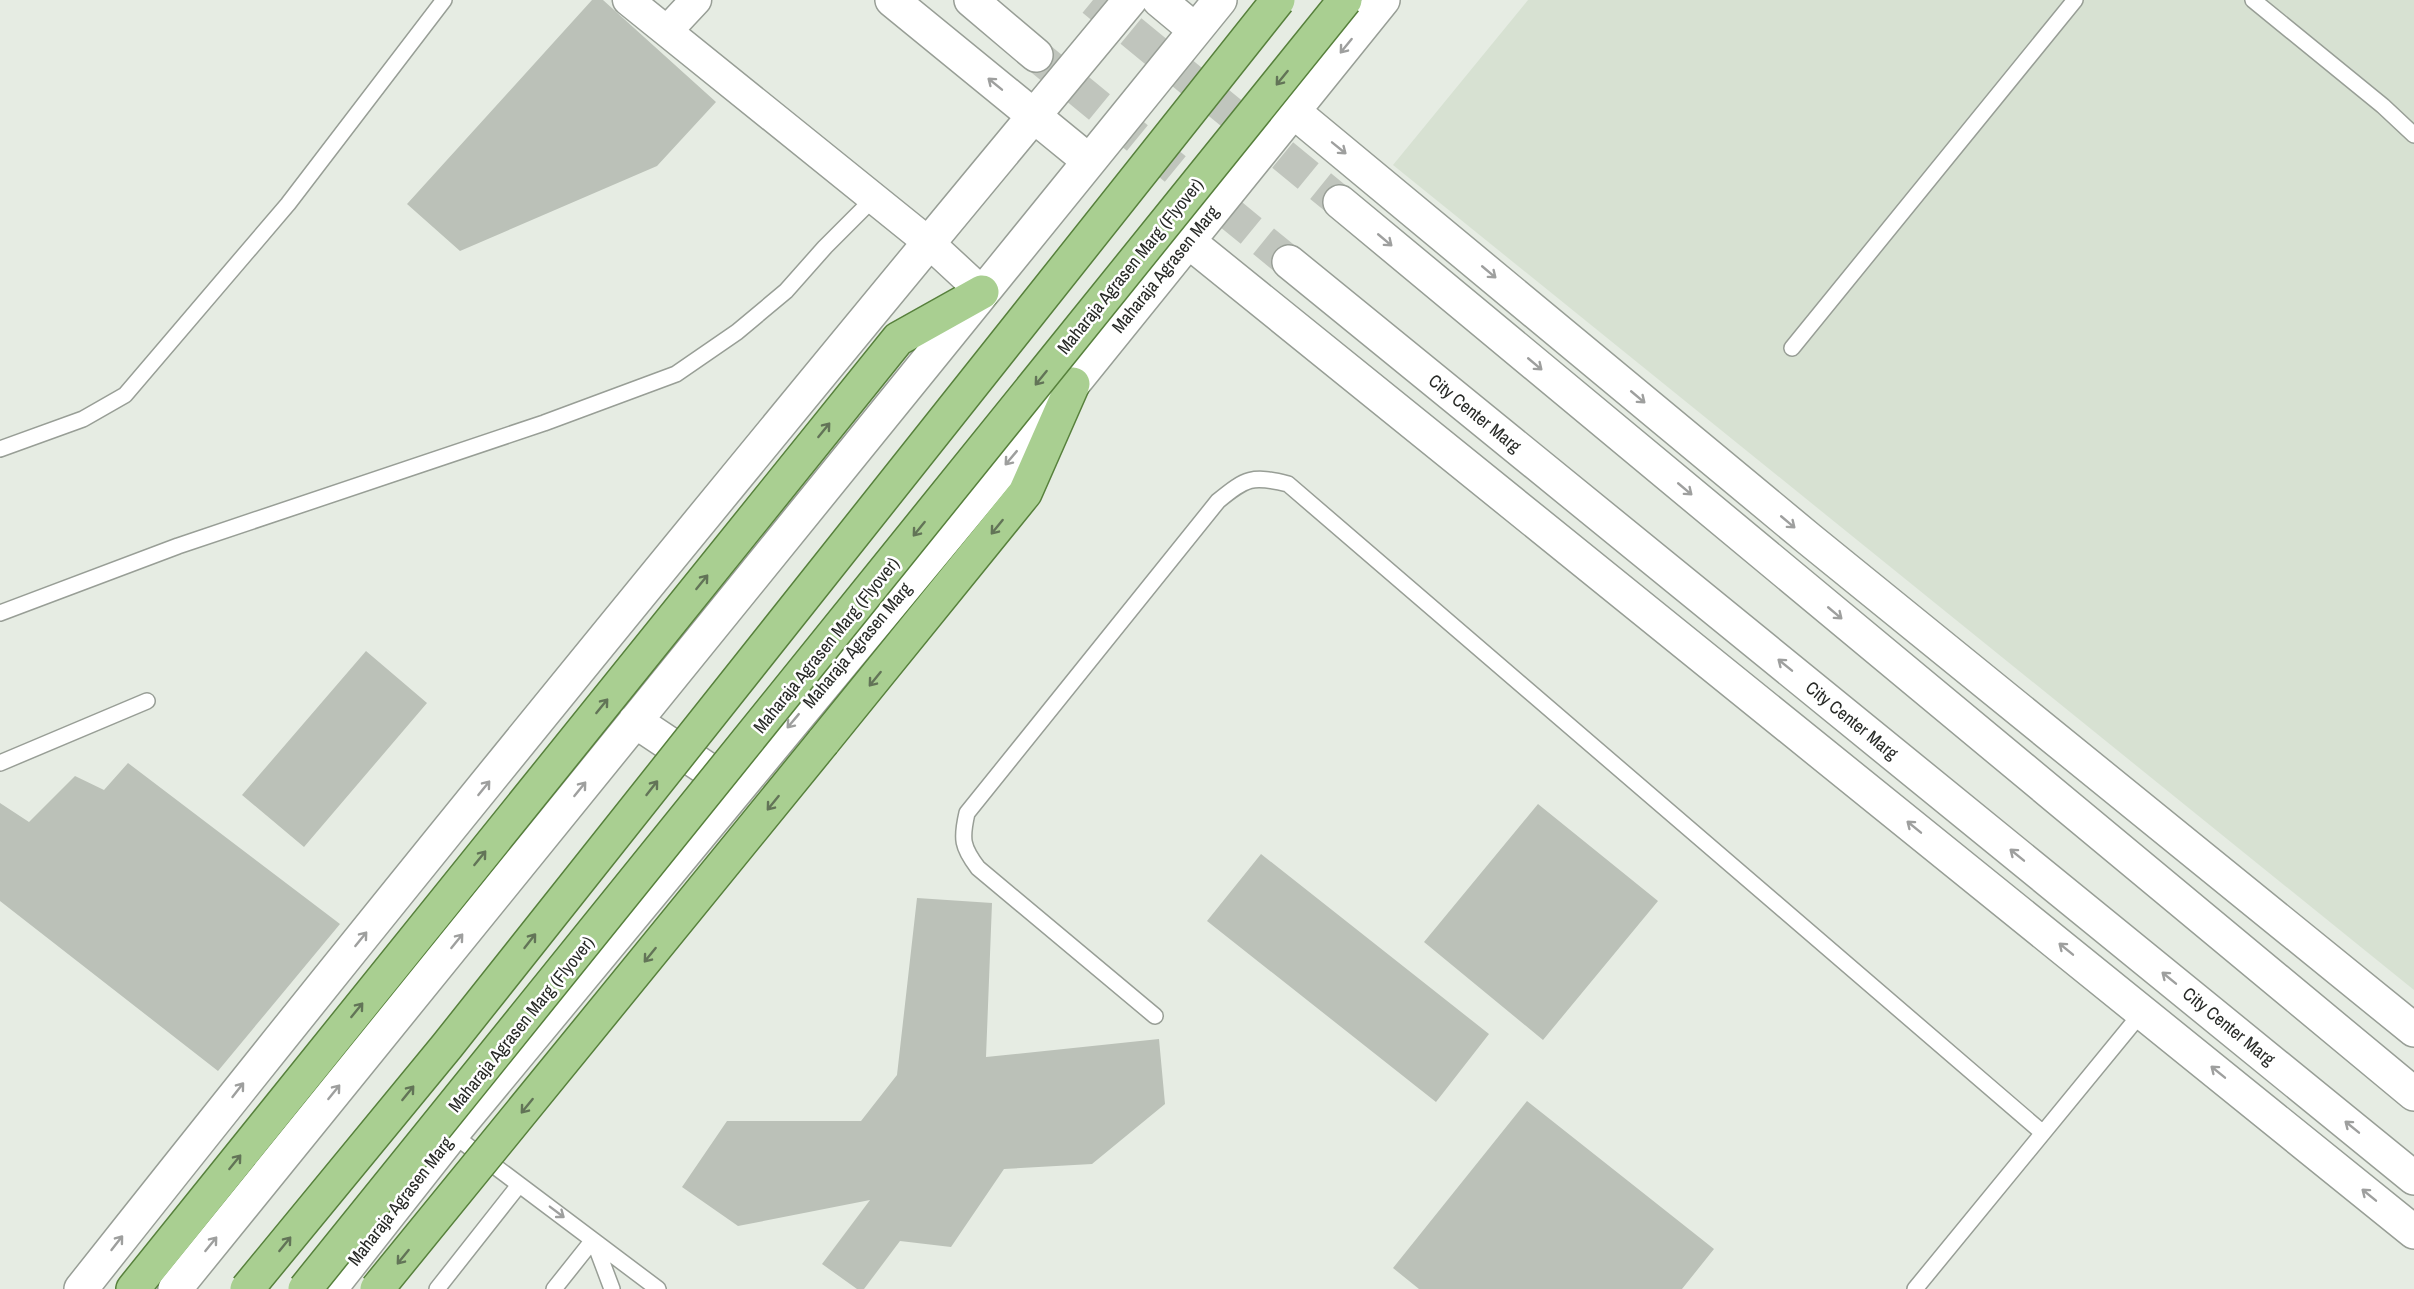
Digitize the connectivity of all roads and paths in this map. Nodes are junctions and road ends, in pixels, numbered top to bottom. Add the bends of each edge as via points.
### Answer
1 (444, 0) edge
2 (628, 0) edge
3 (696, 0) edge
4 (892, 0) edge
5 (971, 0) edge
6 (1130, 0) edge
7 (1159, 0) edge
8 (1220, 0) edge
9 (1278, 0) edge
10 (1345, 0) edge
11 (1383, 0) edge
12 (2075, 0) edge
13 (2253, 0) edge
14 (1195, 30) junction
15 (667, 31) junction
16 (1036, 55) tunnel mouth
17 (1293, 111) junction
18 (1033, 116) junction
19 (2414, 135) edge
20 (1089, 161) junction
21 (873, 199) junction
22 (1340, 202) tunnel mouth
23 (1188, 241) junction
24 (928, 242) junction
25 (1289, 262) tunnel mouth
26 (982, 292) junction
27 (1792, 348) dead end
28 (1073, 384) junction
29 (0, 449) edge
30 (0, 613) edge
31 (147, 701) dead end
32 (635, 721) junction
33 (0, 763) edge
34 (737, 789) junction
35 (2143, 1011) junction
36 (1155, 1016) dead end
37 (2414, 1030) edge
38 (2414, 1094) edge
39 (2043, 1133) junction
40 (452, 1134) junction
41 (2414, 1178) edge
42 (519, 1185) junction
43 (2414, 1232) edge
44 (593, 1240) junction
45 (81, 1289) edge
46 (133, 1289) edge
47 (175, 1289) edge
48 (248, 1289) edge
49 (306, 1289) edge
50 (330, 1289) edge
51 (377, 1289) edge
52 (437, 1289) edge
53 (554, 1289) edge
54 (612, 1289) edge
55 (658, 1289) edge
56 (1915, 1289) edge

1 - 29 lane via 288,204 125,395 84,419
2 - 15 street
3 - 15 street
18 -> 4 main road
5 - 16 main road
6 - 18 main road
7 - 14 main road
8 - 14 main road
48 -> 9 main road, bridge via 447,1046
10 -> 49 main road, Maharaja Agrasen Marg (Flyover), bridge
11 -> 17 main road, Maharaja Agrasen Marg
12 - 27 lane
13 - 19 lane
14 - 20 main road
15 - 21 street
17 - 23 main road, Maharaja Agrasen Marg
17 -> 37 main road via 1809,539
18 - 20 main road
18 - 24 main road
20 - 26 main road
21 - 24 street
21 - 30 lane via 786,291 737,332 676,374 544,423 178,546
22 -> 38 main road
23 - 28 main road, Maharaja Agrasen Marg
35 -> 23 main road
24 - 26 street
45 -> 24 main road via 268,1052
41 -> 25 main road, City Center Marg
26 - 32 main road
46 -> 26 main road via 898,339
28 -> 34 main road, Maharaja Agrasen Marg
28 -> 51 main road, bridge via 1025,493
31 - 33 lane
32 - 34 main road
47 -> 32 main road
34 - 40 main road, Maharaja Agrasen Marg
35 - 39 lane
43 -> 35 main road
36 - 39 lane via 978,868 966,852 962,834 967,813 1218,501 1238,485 1262,477 1288,484
39 - 56 lane
40 - 42 lane
40 - 50 main road, Maharaja Agrasen Marg
42 -> 44 lane
42 - 52 lane
44 - 53 lane
44 - 54 lane
44 - 55 lane

